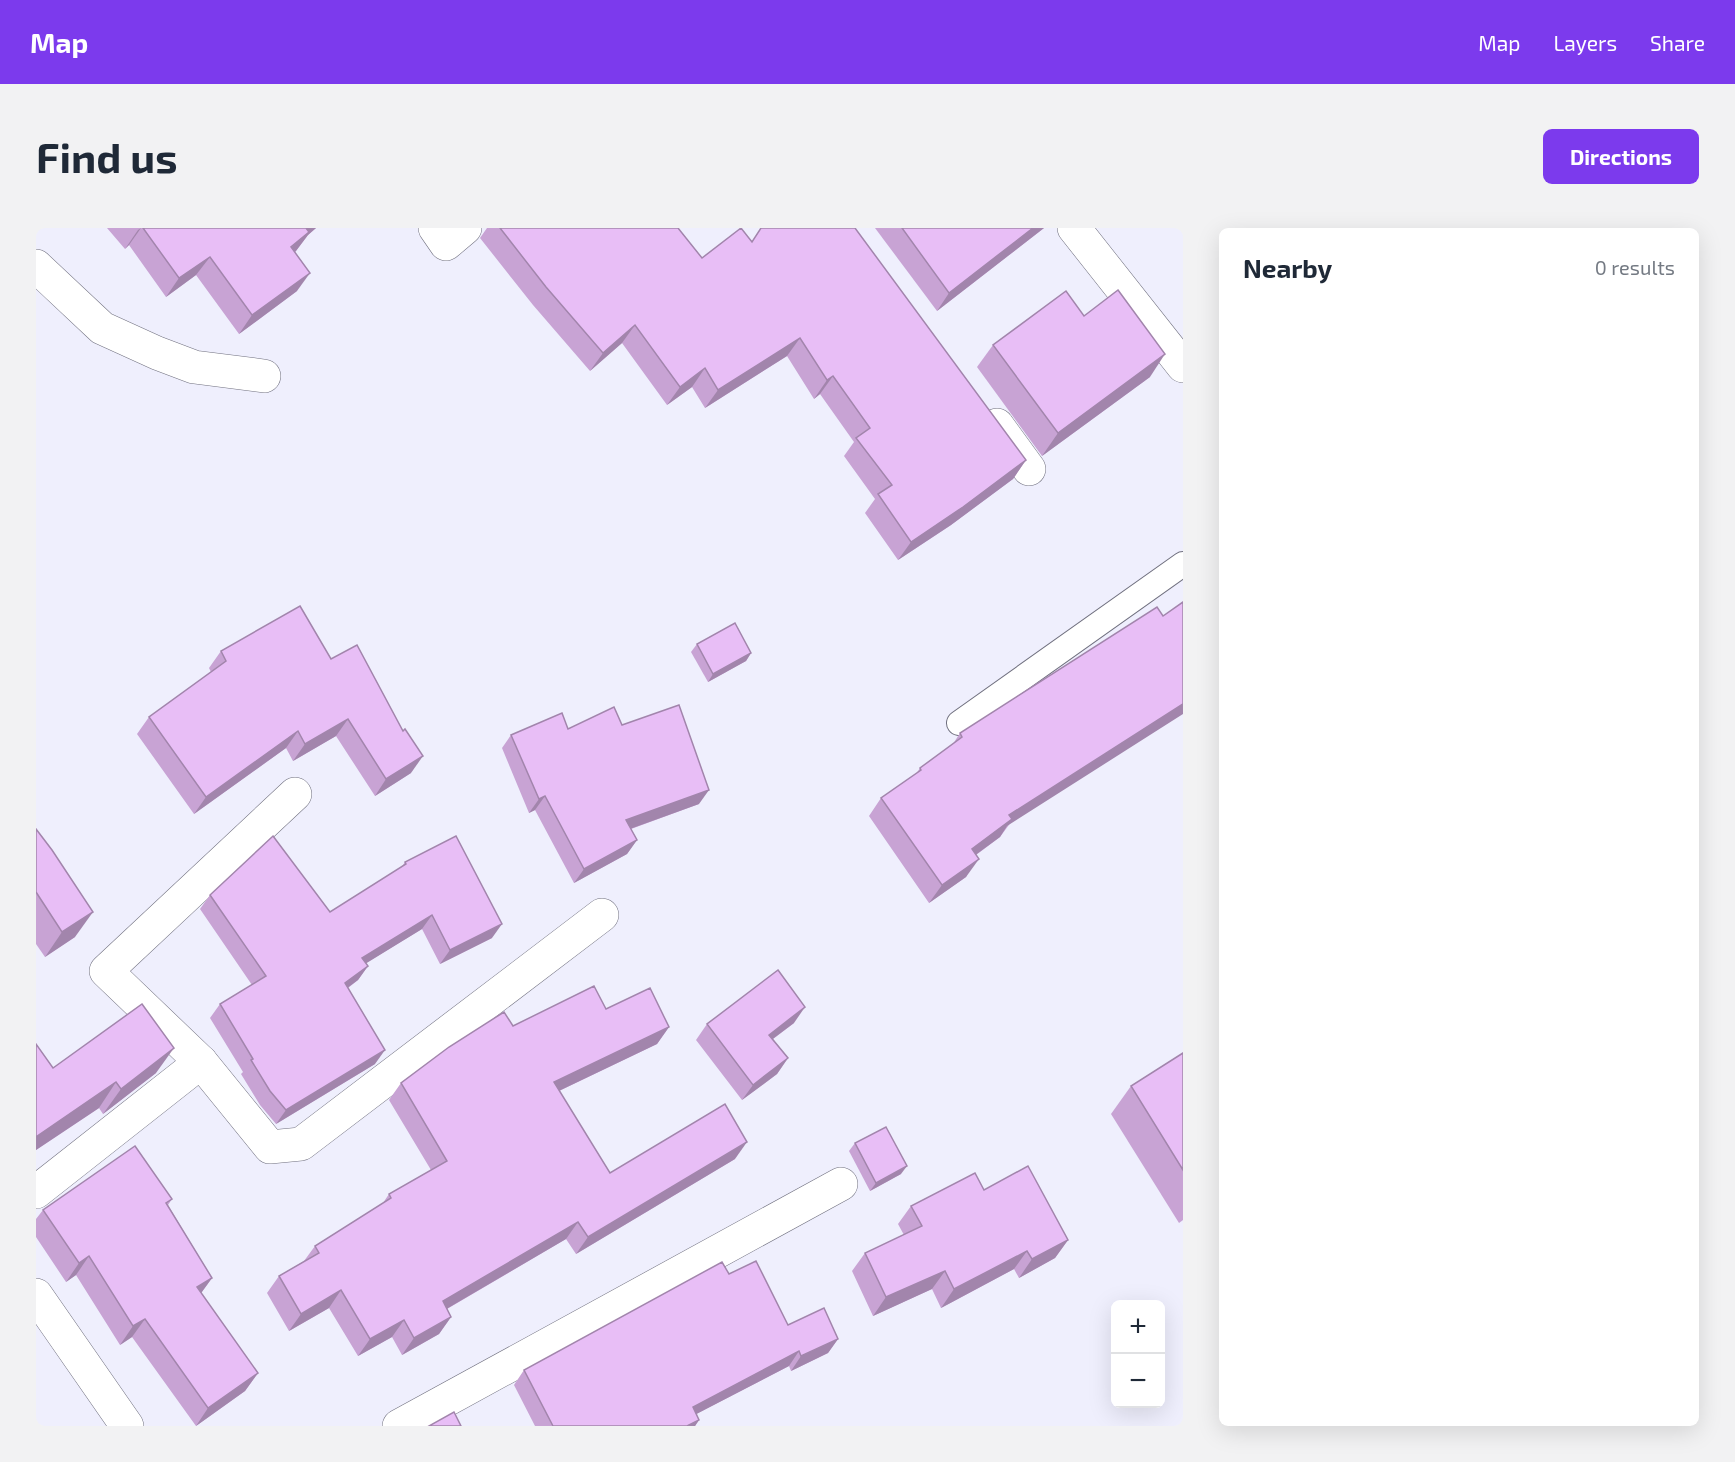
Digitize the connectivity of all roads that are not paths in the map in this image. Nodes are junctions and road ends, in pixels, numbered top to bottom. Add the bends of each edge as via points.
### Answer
1 (435, 228) edge
2 (465, 228) edge
3 (1074, 228) edge
4 (36, 266) edge
5 (1183, 366) edge
6 (264, 376) dead end
7 (980, 402) edge
8 (1029, 469) dead end
9 (1183, 564) edge
10 (959, 723) dead end
11 (295, 794) dead end
12 (602, 915) dead end
13 (201, 1062) junction
14 (841, 1184) dead end
15 (36, 1192) edge
16 (36, 1295) edge
17 (127, 1426) edge
18 (399, 1426) edge

1 - 2 street via 446,244
3 - 5 street
4 - 6 street via 102,328 194,367
7 - 8 street
9 - 10 lane
11 - 13 street via 106,971
12 - 13 street via 300,1144 270,1148
13 - 15 street
14 - 18 street
16 - 17 street

